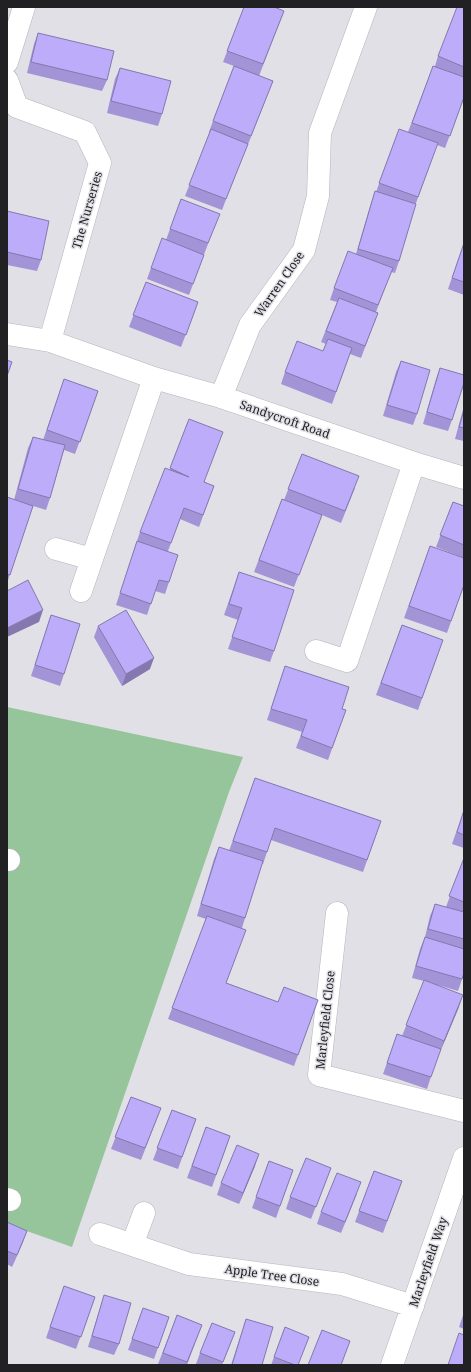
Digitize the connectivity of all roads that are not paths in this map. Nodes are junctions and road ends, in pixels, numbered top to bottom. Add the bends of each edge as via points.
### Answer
1 (24, 7) edge
2 (366, 7) edge
3 (7, 62) edge
4 (7, 80) edge
5 (7, 334) edge
6 (50, 341) junction
7 (154, 378) junction
8 (221, 397) junction
9 (414, 463) junction
10 (464, 478) edge
11 (56, 549) dead end
12 (92, 559) junction
13 (81, 591) dead end
14 (316, 651) dead end
15 (337, 913) dead end
16 (464, 1111) edge
17 (464, 1158) edge
18 (144, 1213) dead end
19 (100, 1234) dead end
20 (132, 1245) junction
21 (413, 1306) junction
22 (392, 1365) edge

1 - 3 street
2 - 8 street, Warren Close via 320,133 318,196 304,250 250,325
4 - 6 street, The Nurseries via 17,107 85,132 100,163
5 - 6 street, Sandycroft Road
6 - 7 street, Sandycroft Road
7 - 8 street, Sandycroft Road
7 - 12 street
8 - 9 street, Sandycroft Road
9 - 10 street, Sandycroft Road
9 - 14 street via 347,661
11 - 12 street
12 - 13 street
15 - 16 street, Marleyfield Close via 319,1075
17 - 21 street, Marleyfield Way
18 - 20 street
19 - 20 street, Apple Tree Close
20 - 21 street, Apple Tree Close via 189,1264 342,1284
21 - 22 street, Marleyfield Way

